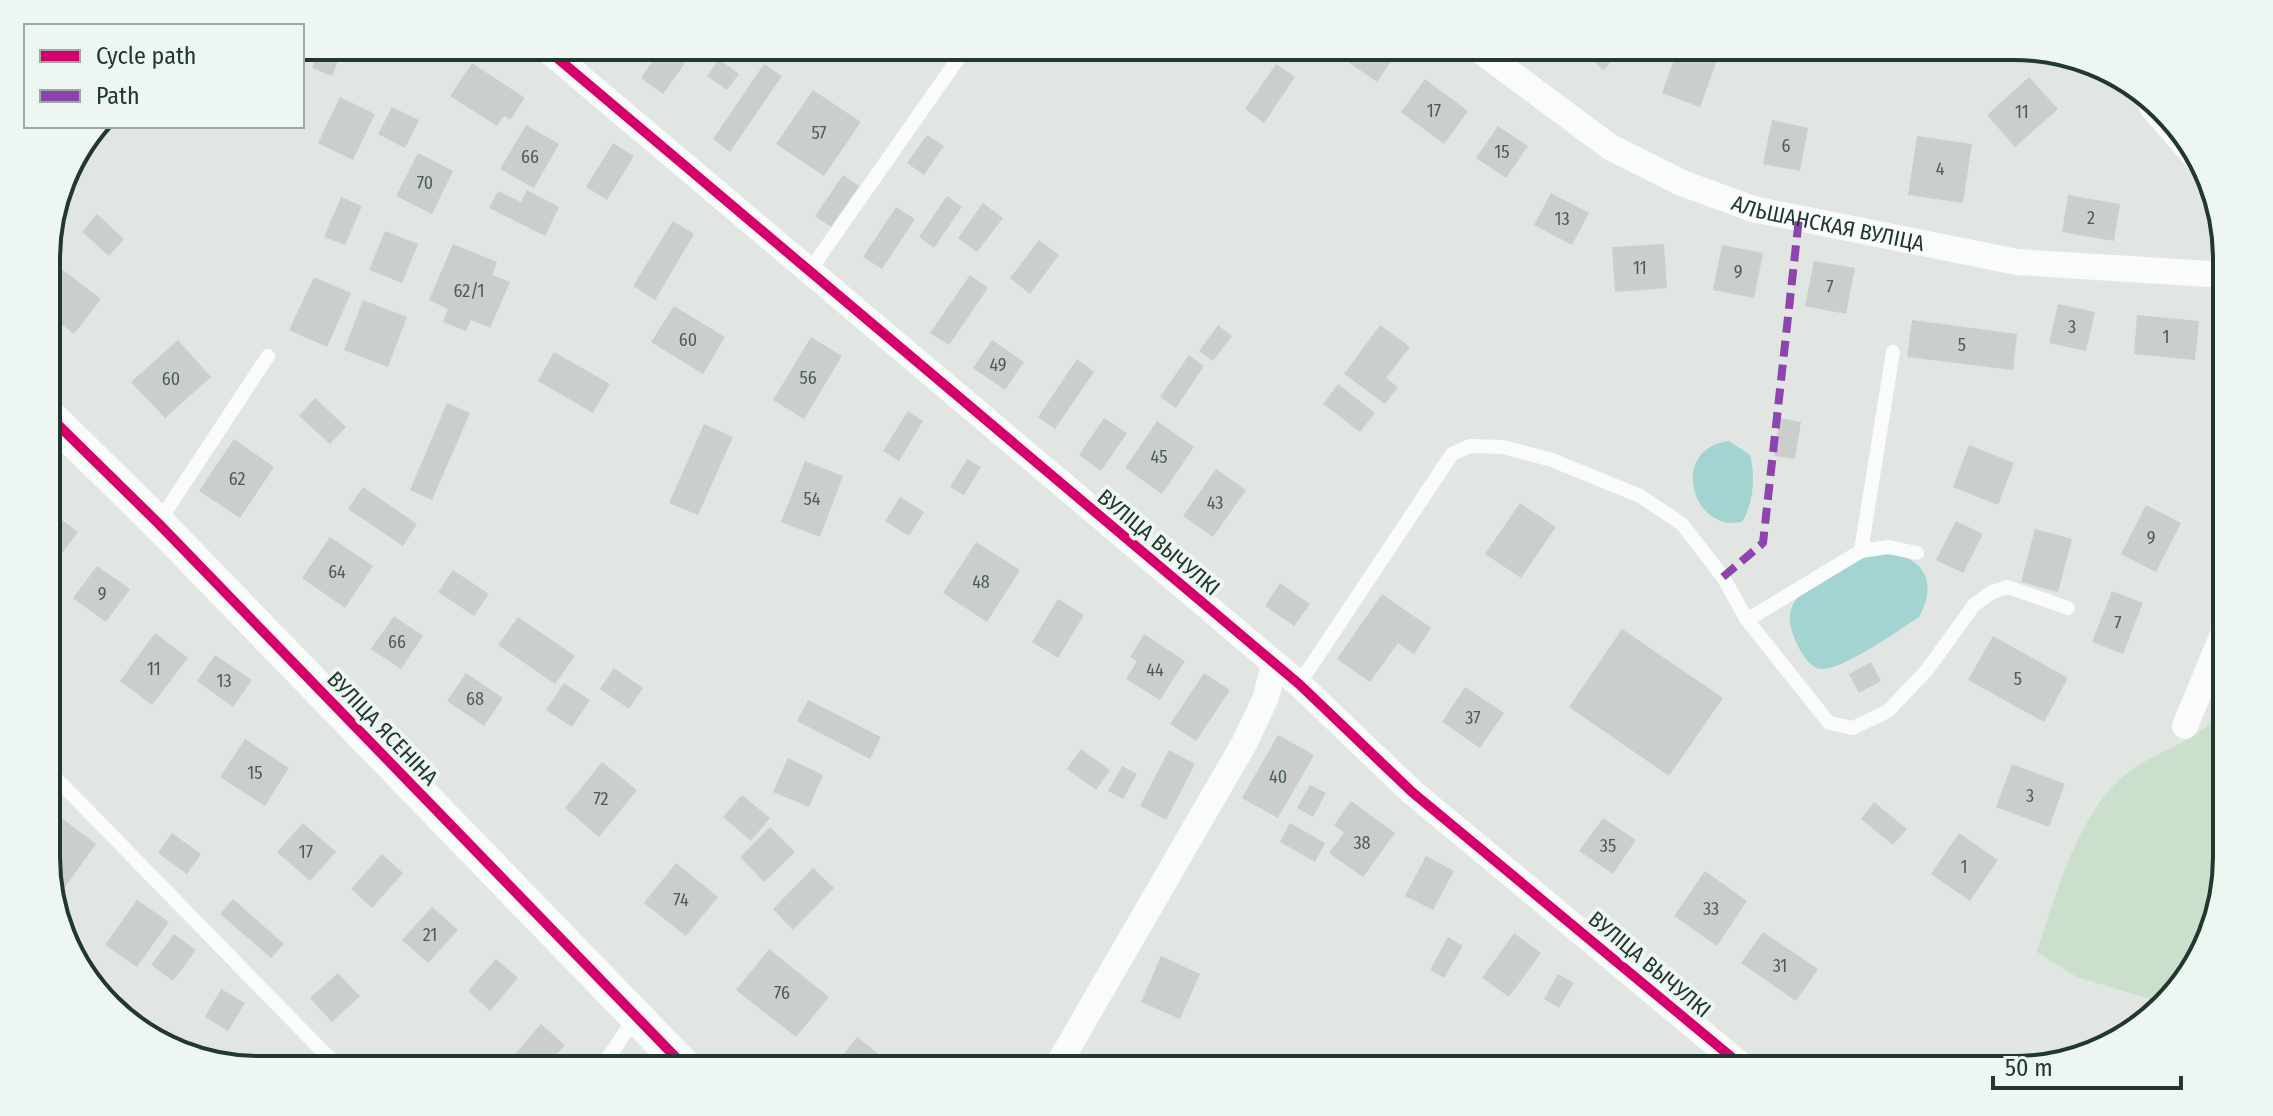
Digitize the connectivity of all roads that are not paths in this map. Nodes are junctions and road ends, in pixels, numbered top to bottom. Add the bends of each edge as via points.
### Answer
1 (559, 60) edge
2 (957, 60) edge
3 (1493, 60) edge
4 (808, 273) junction
5 (2213, 274) edge
6 (1893, 352) dead end
7 (268, 356) dead end
8 (60, 427) edge
9 (158, 523) junction
10 (1861, 551) junction
11 (1917, 553) dead end
12 (2068, 608) dead end
13 (1747, 620) junction
14 (2213, 658) edge
15 (1274, 665) junction
16 (1299, 684) junction
17 (2185, 726) dead end
18 (60, 782) edge
19 (635, 1018) junction
20 (327, 1056) edge
21 (609, 1056) edge
22 (674, 1056) edge
23 (1063, 1056) edge
24 (1730, 1056) edge

1 - 4 street, ВУЛІЦА ВЫЧУЛКІ
2 - 4 lane
3 - 5 street, АЛЬШАНСКАЯ ВУЛІЦА via 1610,147 1682,183 1753,209 2017,262
4 - 15 street, ВУЛІЦА ВЫЧУЛКІ
6 - 10 lane
7 - 9 lane
8 - 9 street, ВУЛІЦА ЯСЕНІНА
9 - 19 street, ВУЛІЦА ЯСЕНІНА
10 - 11 lane via 1888,547
10 - 13 lane
12 - 13 lane via 2008,587 1992,592 1974,605 1927,670 1888,711 1853,728 1829,723
13 - 16 lane via 1723,577 1682,524 1640,496 1552,460 1503,447 1470,446 1452,454
14 - 17 street
15 - 16 street, ВУЛІЦА ВЫЧУЛКІ
15 - 23 street via 1245,742
16 - 24 street, ВУЛІЦА ВЫЧУЛКІ via 1412,792
18 - 20 lane
19 - 21 lane
19 - 22 street, ВУЛІЦА ЯСЕНІНА

